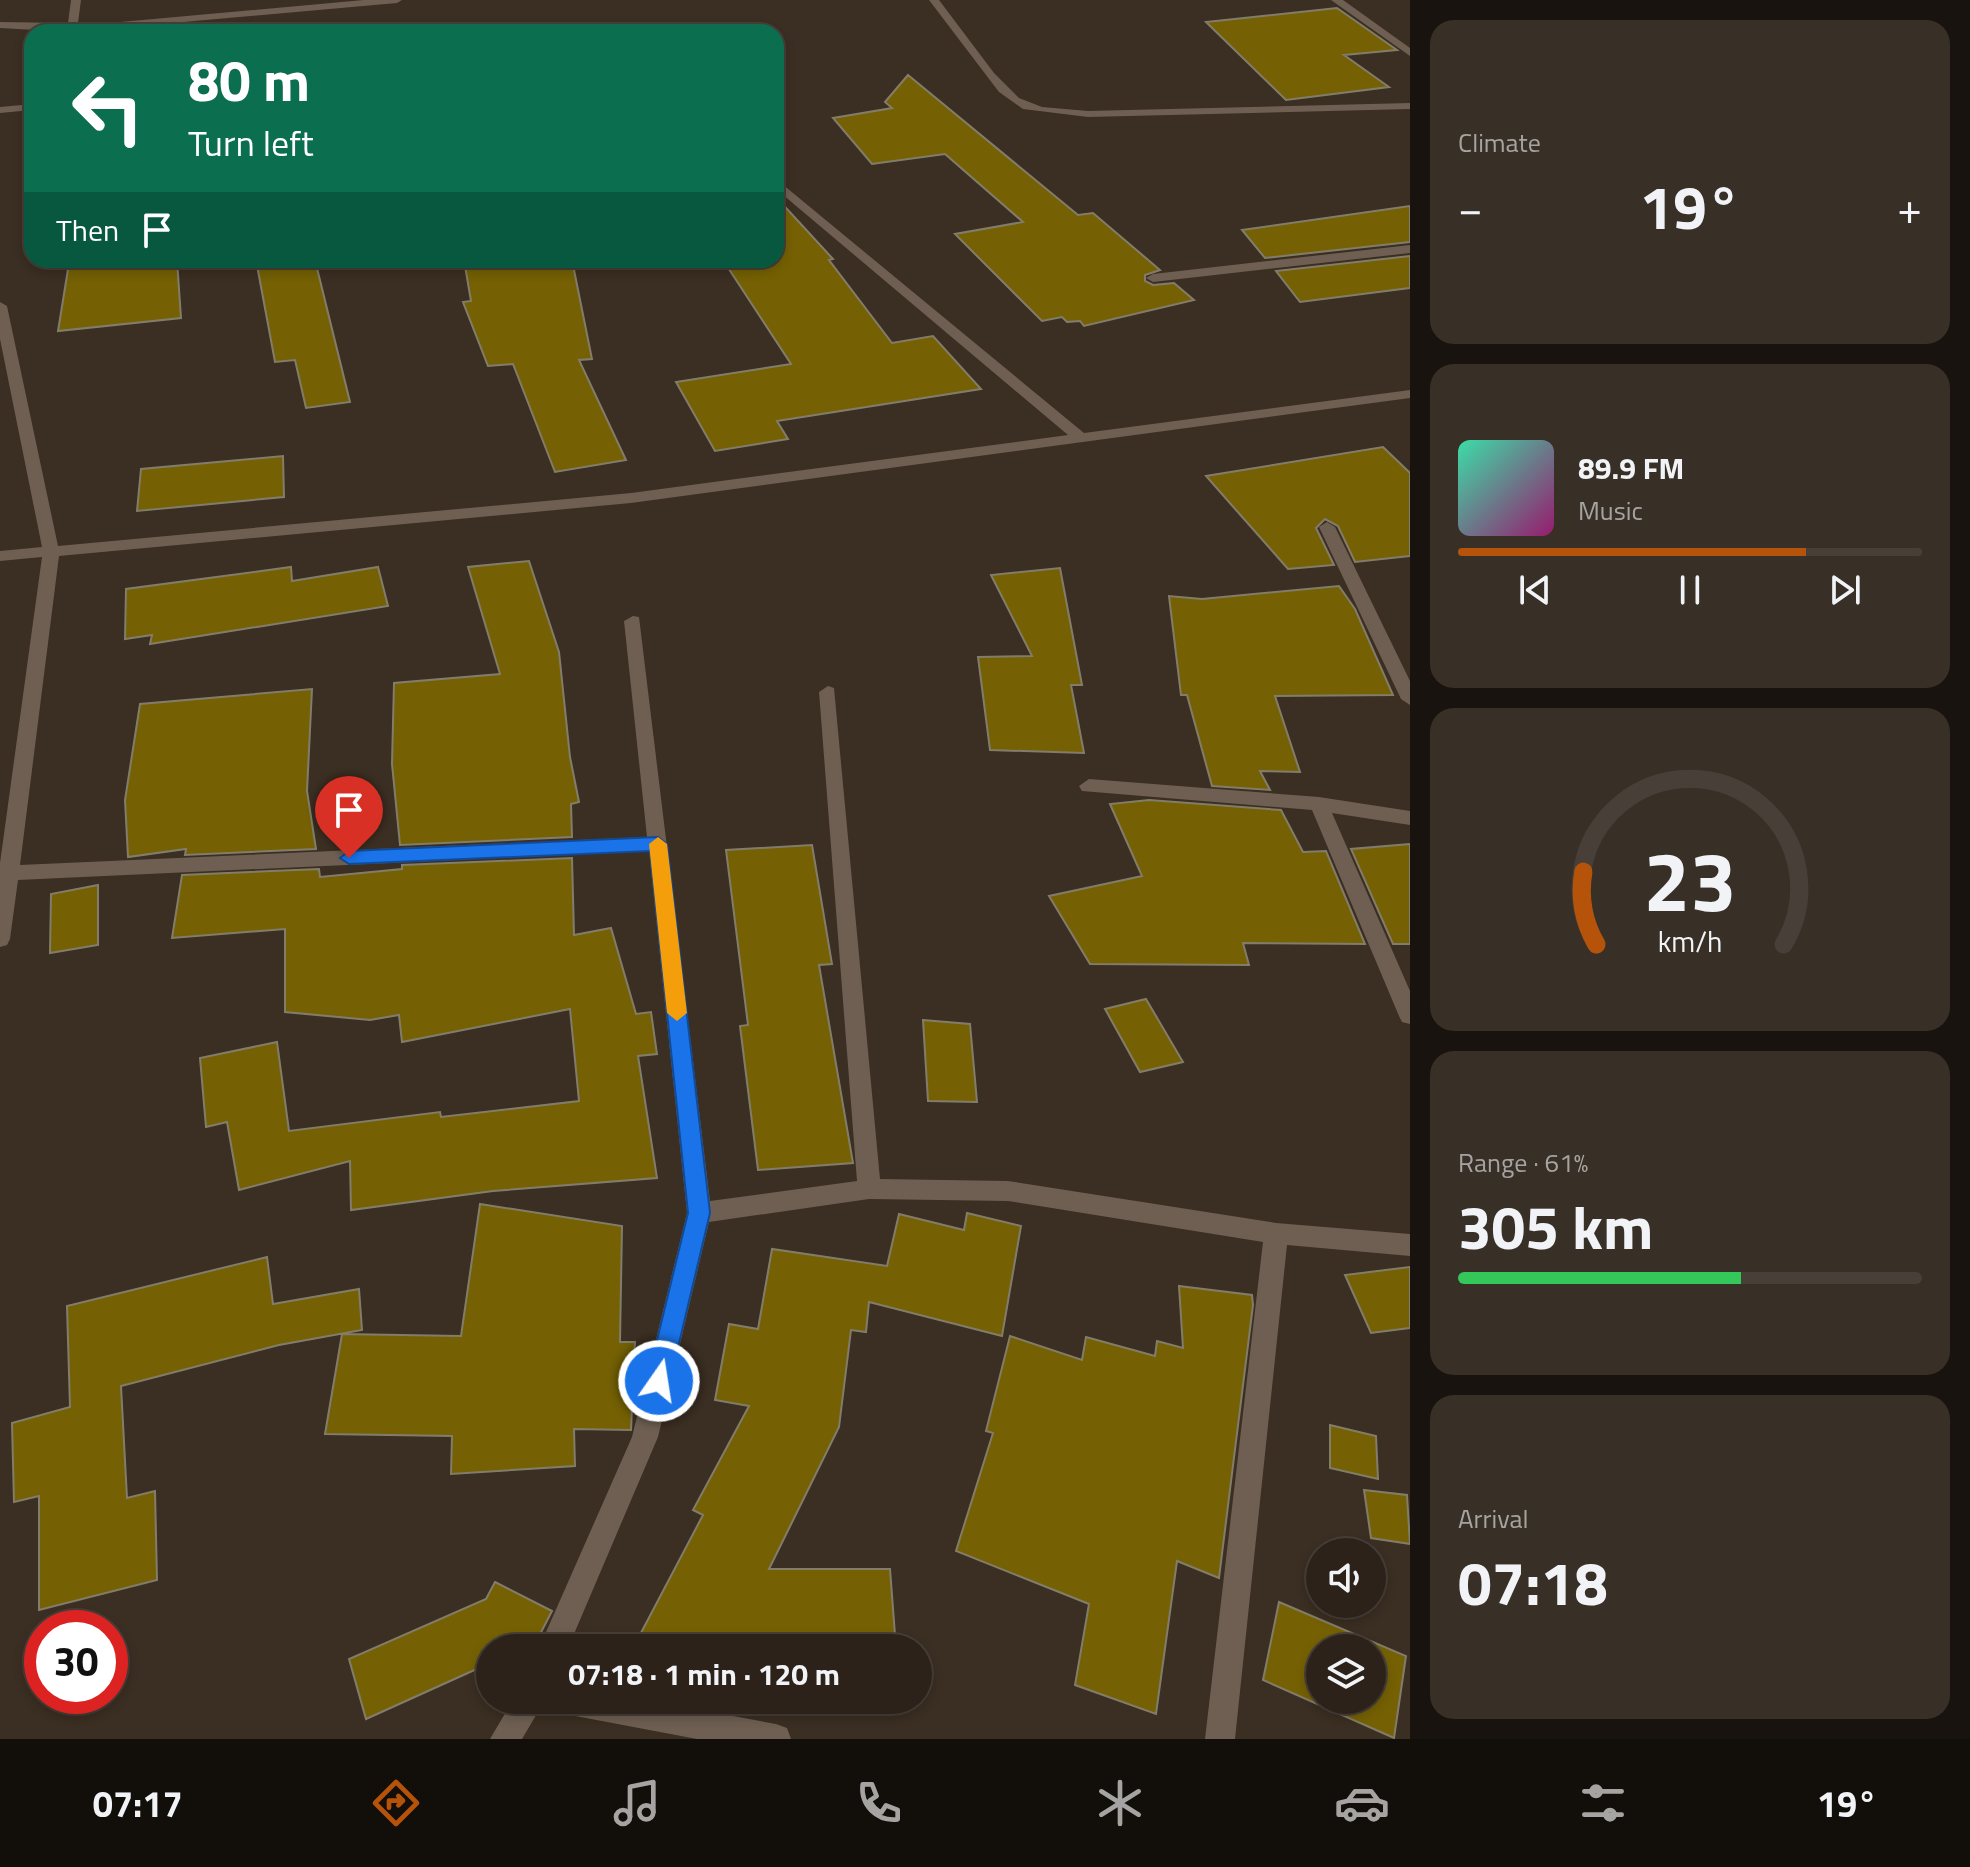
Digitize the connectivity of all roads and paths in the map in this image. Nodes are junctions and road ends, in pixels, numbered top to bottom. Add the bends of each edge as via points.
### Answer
1 (76, 0) edge
2 (220, 0) edge
3 (397, 0) edge
4 (934, 0) edge
5 (1336, 0) edge
6 (221, 16) junction
7 (73, 24) edge
8 (129, 24) edge
9 (0, 25) edge
10 (24, 26) edge
11 (1410, 53) edge
12 (1410, 106) edge
13 (24, 108) edge
14 (0, 110) edge
15 (784, 190) edge
16 (1410, 249) edge
17 (1153, 278) dead end
18 (0, 306) edge
19 (1410, 394) edge
20 (1081, 438) junction
21 (1327, 527) dead end
22 (51, 551) junction
23 (0, 556) edge
24 (633, 621) dead end
25 (828, 692) dead end
26 (1410, 699) edge
27 (1089, 786) dead end
28 (1319, 804) junction
29 (1410, 818) edge
30 (658, 844) junction
31 (9, 873) junction
32 (0, 939) edge
33 (1410, 1016) edge
34 (869, 1189) junction
35 (699, 1213) junction
36 (1276, 1234) junction
37 (1410, 1245) edge
38 (559, 1634) edge
39 (521, 1714) edge
40 (644, 1714) edge
41 (505, 1739) edge
42 (776, 1739) edge
43 (1220, 1739) edge

1 - 7 street
2 - 6 street
3 - 6 street
4 - 12 street via 1006,94 1045,111
5 - 11 street
6 - 8 street
9 - 10 street
13 - 14 street
15 - 20 street
16 - 17 street
18 - 22 street
19 - 20 street
20 - 22 street via 631,498
21 - 26 street
22 - 23 street
22 - 31 street
24 - 30 street
25 - 34 street
27 - 28 street
28 - 29 street
28 - 33 street
30 - 31 street
30 - 35 street
31 - 32 street
34 - 35 street
34 - 36 street via 1008,1191
35 - 38 street via 645,1437
36 - 37 street
36 - 43 street
39 - 41 street
40 - 42 street

